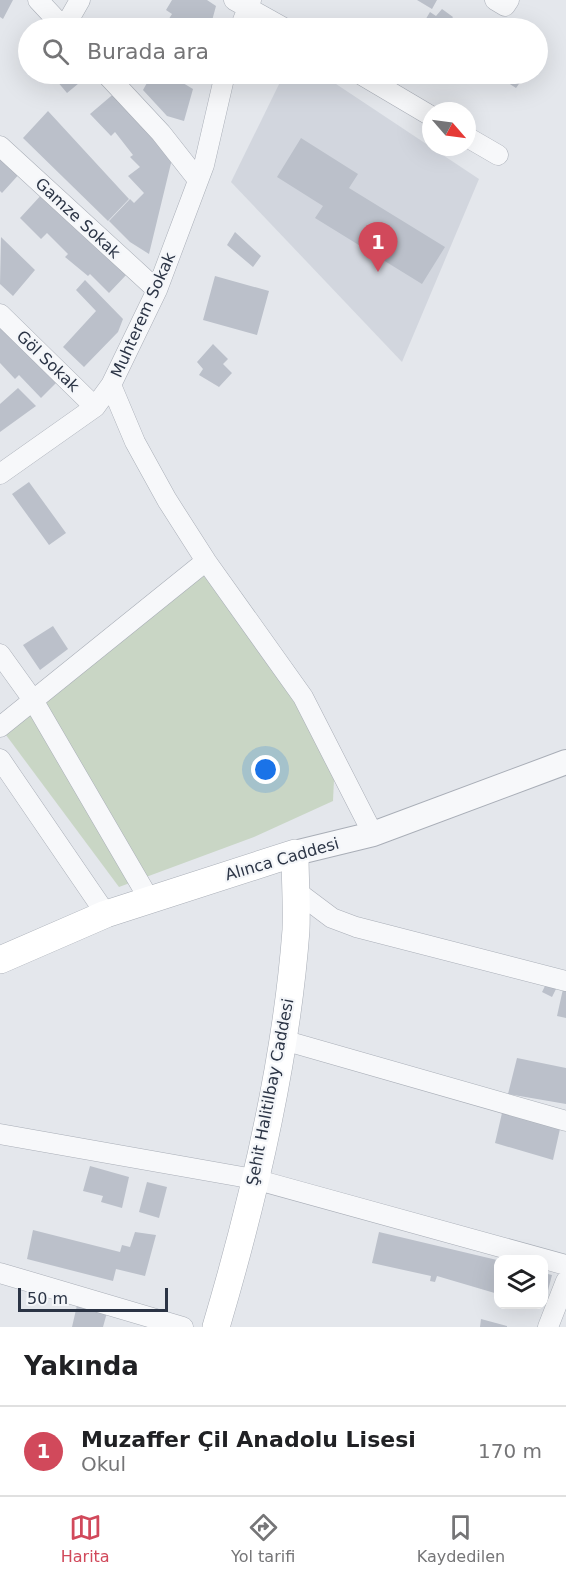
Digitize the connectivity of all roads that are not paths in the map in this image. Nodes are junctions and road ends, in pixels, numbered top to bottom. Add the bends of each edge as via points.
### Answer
1 (38, 0) edge
2 (80, 0) edge
3 (495, 0) edge
4 (509, 0) edge
5 (244, 2) edge
6 (55, 18) edge
7 (70, 18) edge
8 (242, 18) edge
9 (269, 18) edge
10 (115, 84) edge
11 (222, 84) edge
12 (377, 84) edge
13 (422, 111) edge
14 (476, 142) edge
15 (0, 146) edge
16 (498, 155) dead end
17 (198, 180) junction
18 (157, 290) junction
19 (0, 315) edge
20 (111, 385) junction
21 (96, 407) junction
22 (0, 474) edge
23 (206, 561) junction
24 (0, 654) edge
25 (33, 700) junction
26 (0, 727) edge
27 (0, 759) edge
28 (566, 762) edge
29 (373, 834) junction
30 (295, 853) junction
31 (296, 891) junction
32 (149, 899) junction
33 (106, 914) junction
34 (0, 960) edge
35 (566, 981) edge
36 (283, 1040) junction
37 (566, 1121) edge
38 (0, 1134) edge
39 (254, 1179) junction
40 (566, 1265) edge
41 (0, 1273) edge
42 (566, 1281) edge
43 (183, 1327) edge
44 (216, 1327) edge
45 (548, 1327) edge

1 - 6 street
2 - 7 street
3 - 4 street via 505,6
5 - 8 street
5 - 9 street
10 - 17 street
11 - 17 street, Muhterem Sokak
12 - 13 street
14 - 16 street
15 - 18 street, Gamze Sokak
17 - 18 street, Muhterem Sokak
18 - 20 street, Muhterem Sokak
19 - 21 street, Göl Sokak
20 - 21 street, Muhterem Sokak
20 - 23 street via 135,442
21 - 22 street, Muhterem Sokak
23 - 25 street
23 - 29 street via 303,697
24 - 25 street
25 - 26 street
25 - 32 street
27 - 33 street
28 - 29 street, Alınca Caddesi
29 - 30 street, Alınca Caddesi
30 - 31 main road, Şehit Halitilbay Caddesi
30 - 32 main road, Alınca Caddesi
31 - 35 street via 332,918 356,927
31 - 36 main road, Şehit Halitilbay Caddesi via 296,928
32 - 33 main road, Alınca Caddesi
33 - 34 main road, Alınca Caddesi
36 - 37 street
36 - 39 main road, Şehit Halitilbay Caddesi
38 - 39 street
39 - 40 street
39 - 44 main road, Şehit Halitilbay Caddesi
41 - 43 street
42 - 45 street

